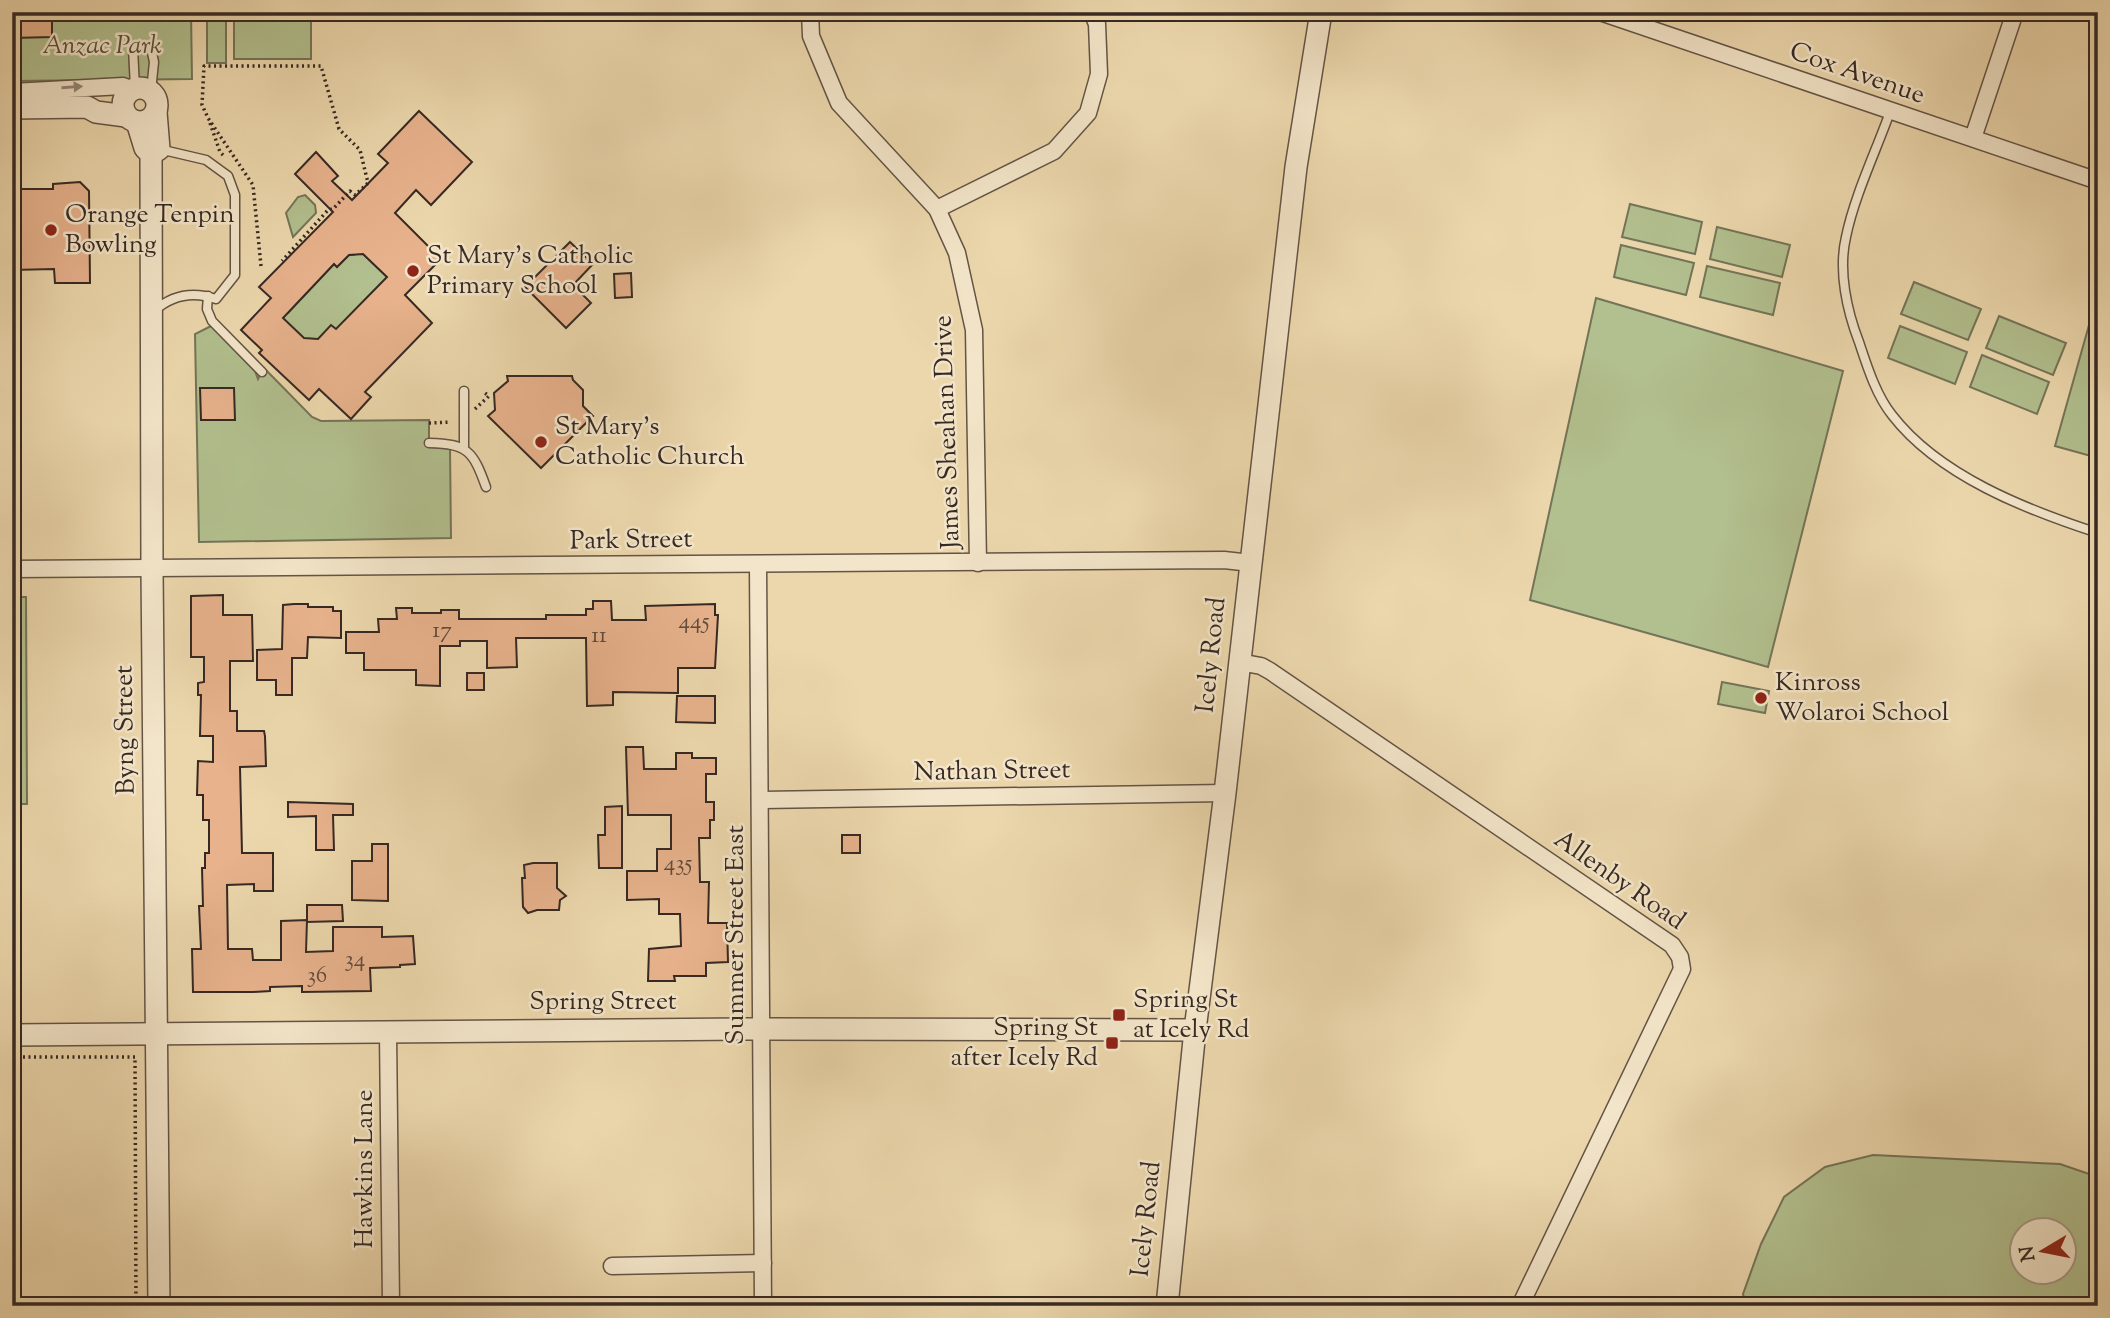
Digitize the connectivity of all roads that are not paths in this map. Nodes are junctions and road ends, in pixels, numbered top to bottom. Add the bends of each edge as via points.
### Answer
1 (810, 12) edge
2 (1092, 12) edge
3 (1321, 12) edge
4 (1600, 12) edge
5 (2015, 12) edge
6 (133, 48) dead end
7 (151, 48) dead end
8 (12, 92) edge
9 (137, 102) junction
10 (12, 107) edge
11 (1890, 111) junction
12 (1973, 138) junction
13 (155, 152) junction
14 (2098, 181) edge
15 (937, 209) junction
16 (208, 296) junction
17 (152, 313) junction
18 (262, 372) dead end
19 (464, 391) dead end
20 (429, 443) dead end
21 (464, 449) junction
22 (486, 487) dead end
23 (2098, 533) edge
24 (978, 563) junction
25 (1251, 563) junction
26 (758, 565) junction
27 (12, 569) edge
28 (152, 569) junction
29 (1239, 662) junction
30 (1225, 793) junction
31 (760, 800) junction
32 (761, 1030) junction
33 (1195, 1030) junction
34 (388, 1032) junction
35 (157, 1034) junction
36 (12, 1035) edge
37 (763, 1263) junction
38 (612, 1266) dead end
39 (159, 1306) edge
40 (391, 1306) edge
41 (763, 1306) edge
42 (1167, 1306) edge
43 (1520, 1306) edge

1 - 15 street, James Sheahan Drive via 811,36 839,103
2 - 15 street via 1097,24 1099,74 1088,113 1054,151
3 - 25 street, Icely Road via 1296,167
4 - 11 street, Cox Avenue
5 - 12 street
6 - 9 lane
7 - 9 lane via 153,69
8 -> 9 street via 123,86
9 - 10 street via 96,113 87,107
9 - 13 street, Byng Street via 145,148
11 - 12 street, Cox Avenue
11 - 23 lane via 1844,250 1845,291 1871,377 1891,414 1943,461 2043,515
12 - 14 street, Cox Avenue
13 - 16 lane via 206,160 222,170 232,187 235,275 216,299
13 - 17 street, Byng Street
15 - 24 street, James Sheahan Drive via 957,254 974,330
16 - 17 lane via 173,297
16 - 18 lane via 212,321
17 - 28 street, Byng Street
19 - 21 lane
20 - 21 lane via 450,443
21 - 22 lane
24 - 25 street, Park Street
24 - 26 street, Park Street
25 - 29 street, Icely Road
26 - 28 street, Park Street
26 - 31 street, Summer Street East
27 - 28 street, Park Street
28 - 35 street, Byng Street
29 - 30 street, Icely Road
29 - 43 street, Allenby Road via 1270,671 1672,945 1680,957 1682,969
30 - 31 street, Nathan Street
30 - 33 street, Icely Road
31 - 32 street, Summer Street East
32 - 33 street, Spring Street
32 - 34 street, Spring Street
32 - 37 street, Summer Street East
33 - 42 street, Icely Road
34 - 35 street, Spring Street
34 - 40 street, Hawkins Lane
35 - 36 street, Spring Street
35 - 39 street, Byng Street
37 - 38 street
37 - 41 street, Summer Street East

